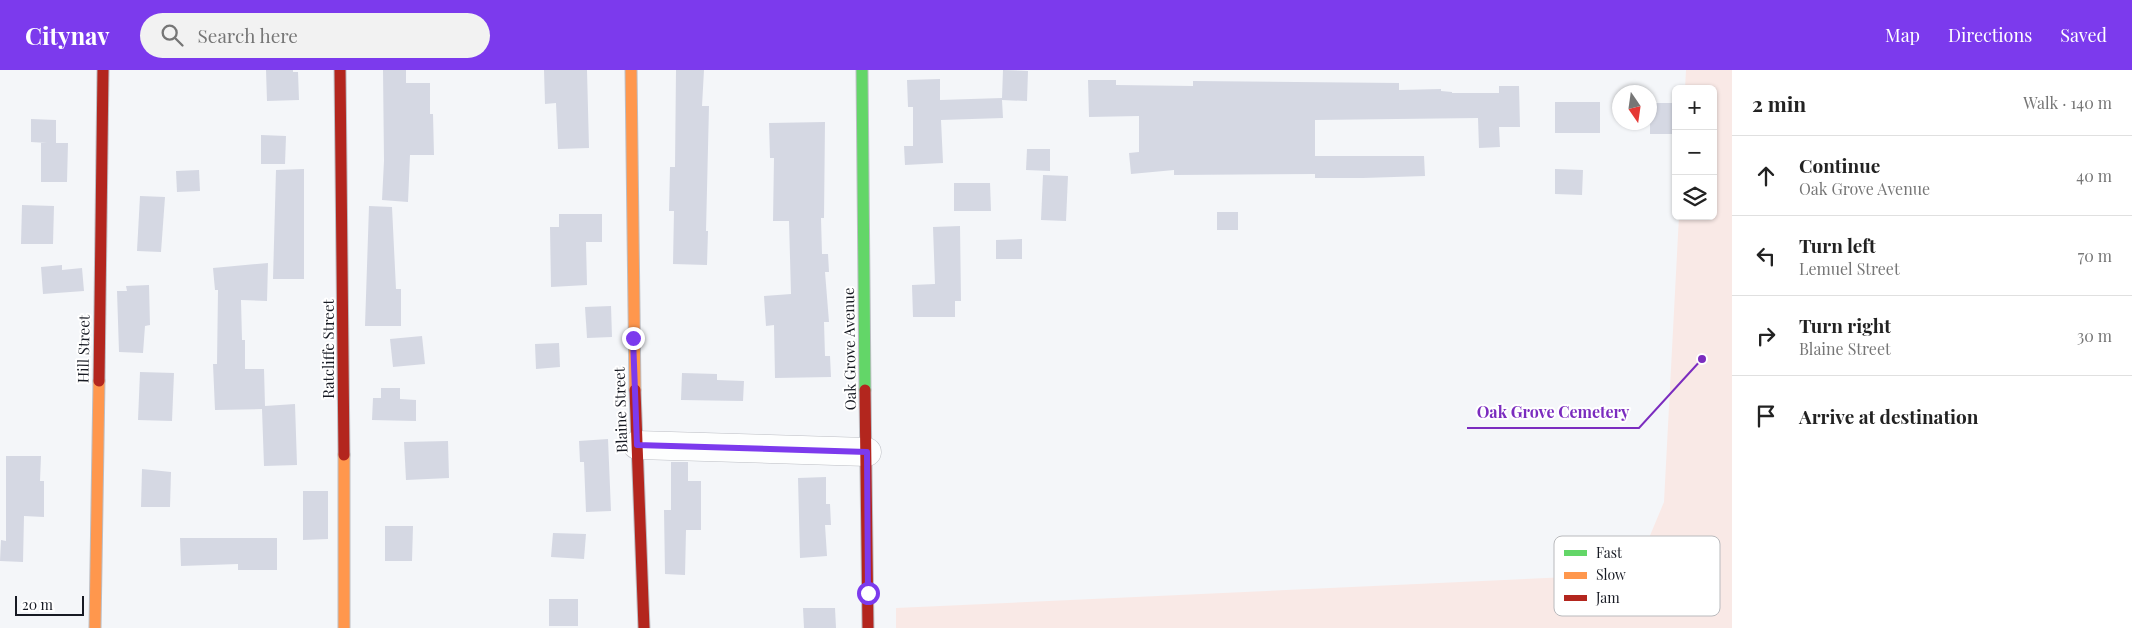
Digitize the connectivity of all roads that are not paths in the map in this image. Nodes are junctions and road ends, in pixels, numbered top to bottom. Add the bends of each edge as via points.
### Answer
1 (103, 70) edge
2 (340, 70) edge
3 (631, 70) edge
4 (862, 70) edge
5 (637, 445) junction
6 (867, 452) junction
7 (96, 628) edge
8 (344, 628) edge
9 (644, 628) edge
10 (868, 628) edge

1 - 7 street, Hill Street
2 - 8 street, Ratcliffe Street via 344,242
3 - 5 street, Blaine Street
4 - 6 street, Oak Grove Avenue
5 - 6 street
5 - 9 street, Blaine Street
6 - 10 street, Oak Grove Avenue

